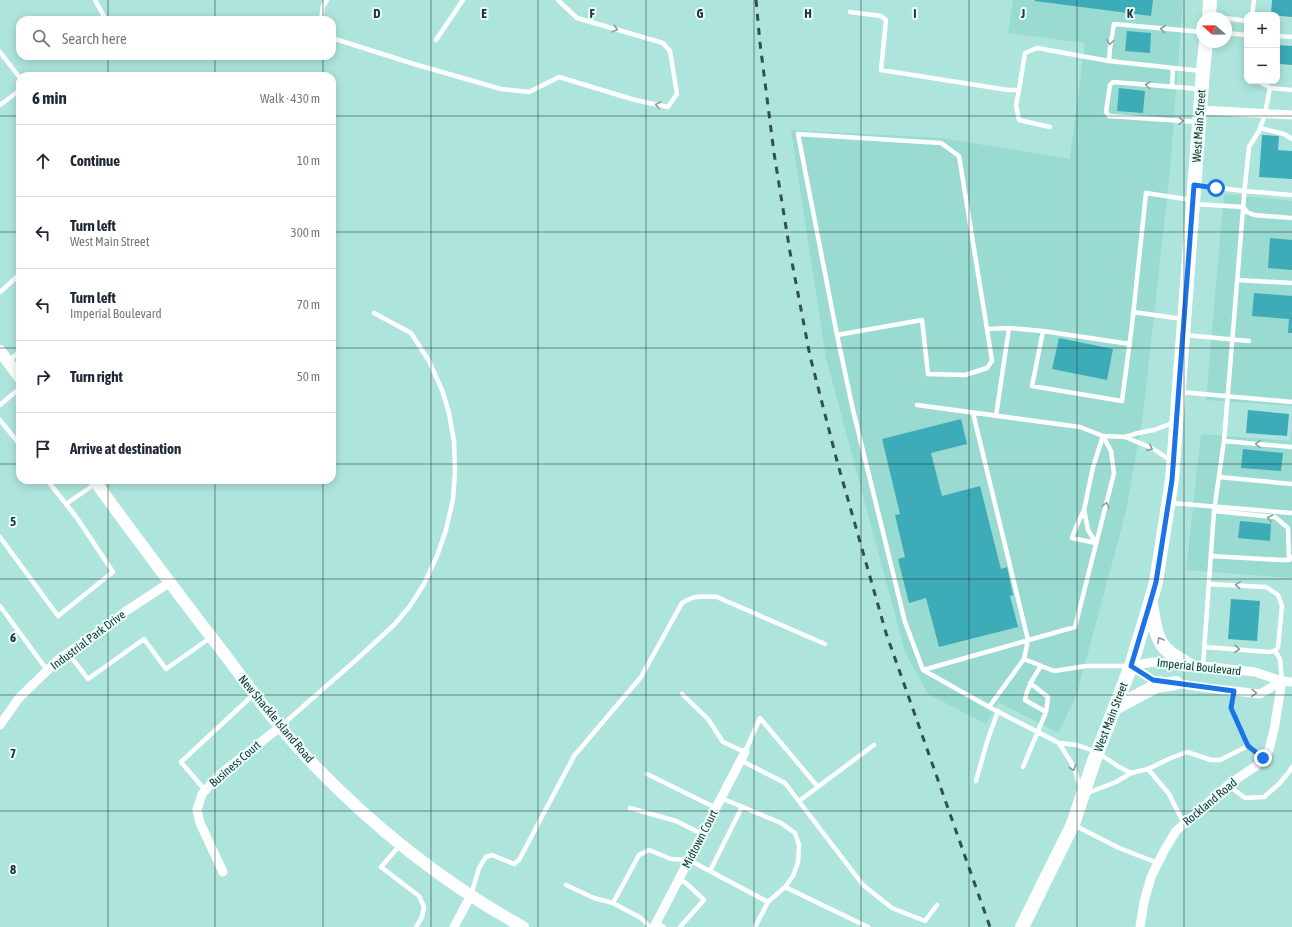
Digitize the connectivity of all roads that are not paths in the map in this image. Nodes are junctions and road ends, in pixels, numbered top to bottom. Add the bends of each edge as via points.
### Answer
1 (96, 0) edge
2 (327, 0) edge
3 (463, 0) edge
4 (558, 0) edge
5 (1210, 0) edge
6 (1254, 0) edge
7 (850, 12) dead end
8 (1209, 12) edge
9 (1252, 12) edge
10 (104, 16) edge
11 (322, 16) edge
12 (1232, 19) edge
13 (1244, 21) edge
14 (1196, 31) edge
15 (1232, 34) edge
16 (1244, 35) edge
17 (1280, 36) edge
18 (1292, 37) edge
19 (336, 39) edge
20 (436, 40) dead end
21 (1205, 48) edge
22 (0, 52) edge
23 (1109, 61) junction
24 (1173, 68) junction
25 (1203, 71) junction
26 (16, 73) edge
27 (1264, 84) edge
28 (1172, 87) junction
29 (1270, 88) junction
30 (1020, 90) junction
31 (1201, 90) junction
32 (1292, 90) edge
33 (16, 93) edge
34 (0, 104) edge
35 (1265, 114) junction
36 (1292, 115) edge
37 (1199, 116) junction
38 (1050, 127) dead end
39 (1260, 128) junction
40 (1292, 139) edge
41 (1194, 185) junction
42 (1244, 191) junction
43 (1292, 195) edge
44 (1193, 202) junction
45 (1243, 206) junction
46 (1292, 218) edge
47 (16, 278) edge
48 (1237, 280) junction
49 (1292, 283) edge
50 (0, 292) edge
51 (374, 312) dead end
52 (1133, 312) junction
53 (1184, 319) junction
54 (987, 328) junction
55 (1009, 328) junction
56 (1042, 330) junction
57 (837, 335) junction
58 (1183, 335) junction
59 (1232, 339) junction
60 (1249, 341) dead end
61 (1130, 344) junction
62 (0, 351) edge
63 (16, 355) edge
64 (8, 362) junction
65 (16, 373) edge
66 (16, 391) edge
67 (1179, 392) junction
68 (1228, 396) junction
69 (1292, 402) edge
70 (0, 405) edge
71 (917, 405) dead end
72 (973, 413) junction
73 (996, 416) junction
74 (0, 420) edge
75 (1177, 421) junction
76 (1103, 436) junction
77 (1125, 437) junction
78 (16, 440) edge
79 (1224, 441) junction
80 (1292, 447) edge
81 (1174, 462) junction
82 (1219, 477) junction
83 (50, 484) edge
84 (91, 484) edge
85 (97, 484) edge
86 (1292, 484) edge
87 (1169, 503) junction
88 (66, 504) junction
89 (1215, 509) junction
90 (1084, 510) junction
91 (1292, 513) edge
92 (0, 537) edge
93 (1096, 543) junction
94 (1211, 556) junction
95 (1290, 558) edge
96 (169, 583) junction
97 (1209, 584) junction
98 (1150, 603) junction
99 (0, 606) edge
100 (211, 637) junction
101 (1028, 640) junction
102 (825, 644) dead end
103 (1205, 647) junction
104 (1275, 651) junction
105 (68, 653) junction
106 (1024, 659) junction
107 (1189, 665) junction
108 (1041, 666) junction
109 (1131, 666) junction
110 (1203, 666) junction
111 (47, 670) junction
112 (923, 670) junction
113 (1282, 681) junction
114 (1292, 682) edge
115 (1030, 683) junction
116 (1176, 683) junction
117 (1234, 691) junction
118 (255, 694) junction
119 (682, 694) dead end
120 (989, 707) junction
121 (1115, 708) junction
122 (998, 712) junction
123 (1046, 712) junction
124 (0, 725) edge
125 (280, 727) junction
126 (1037, 731) junction
127 (1059, 743) junction
128 (874, 745) dead end
129 (1248, 746) junction
130 (1098, 752) junction
131 (742, 756) junction
132 (1263, 758) junction
133 (1292, 767) edge
134 (1023, 768) dead end
135 (1148, 769) junction
136 (1131, 773) junction
137 (1290, 773) edge
138 (647, 774) dead end
139 (976, 781) dead end
140 (1228, 785) junction
141 (818, 787) junction
142 (205, 790) junction
143 (1082, 796) junction
144 (721, 798) junction
145 (799, 801) junction
146 (742, 807) junction
147 (630, 808) dead end
148 (716, 808) junction
149 (1072, 824) junction
150 (1184, 824) junction
151 (702, 834) junction
152 (401, 844) junction
153 (689, 860) junction
154 (1158, 864) junction
155 (710, 871) junction
156 (223, 872) dead end
157 (679, 879) junction
158 (566, 885) dead end
159 (785, 887) junction
160 (471, 895) junction
161 (768, 902) junction
162 (613, 903) junction
163 (937, 905) dead end
164 (1024, 923) edge
165 (656, 926) edge
166 (416, 927) edge
167 (454, 927) edge
168 (523, 927) edge
169 (680, 927) edge
170 (755, 927) edge
171 (868, 927) edge
172 (1140, 927) edge

1 - 10 lane
2 - 11 lane
3 - 20 lane
4 -> 19 lane via 577,18 664,43 670,51 677,94 668,107 635,100 559,77 529,92 501,90
5 - 8 main road
6 - 9 lane
7 - 30 lane via 881,16 886,20 881,70
12 - 13 lane
14 -> 23 lane via 1114,24
15 - 16 lane
17 - 18 lane
21 - 25 main road, West Main Street
22 - 26 lane
23 - 24 lane
23 - 30 lane via 1037,48 1025,53
24 - 25 lane
24 - 28 lane
25 - 31 main road, West Main Street
27 - 29 lane
28 - 31 lane
28 -> 37 lane via 1113,82 1110,85 1106,112 1109,116
29 - 32 lane
29 - 35 lane
30 - 38 lane via 1016,105 1019,120
31 - 37 main road, West Main Street
33 - 34 lane
35 - 36 street
35 - 37 street
35 - 39 lane
37 - 41 main road, West Main Street
39 - 40 lane via 1284,134
39 - 42 lane via 1249,147
41 - 42 lane
41 - 44 main road, West Main Street
42 - 43 lane
42 - 45 lane
44 - 45 lane
44 - 52 lane via 1146,193
44 - 53 main road, West Main Street
45 - 46 lane via 1247,212 1254,215
45 - 48 lane
47 - 50 lane
48 - 49 lane
48 - 59 lane
51 - 125 lane via 411,333 429,361 442,390 454,441 453,499 448,523 437,556 410,606 395,624
52 - 53 lane
52 - 61 lane
53 - 58 main road, West Main Street
54 - 55 lane
54 - 57 lane via 992,361 987,368 965,375 928,374 922,320
54 - 57 lane via 959,156 941,143 798,134
55 - 56 lane
55 - 73 lane
56 - 61 lane
56 - 61 lane via 1032,386 1122,401
57 - 112 lane via 905,622
58 - 59 lane
58 - 67 main road, West Main Street
59 - 60 lane
59 - 68 lane
62 - 64 main road
63 - 64 lane
64 - 65 main road
66 - 70 lane
67 - 68 lane
67 - 75 main road, West Main Street
68 - 69 lane
68 - 79 lane
71 - 72 lane
72 - 73 lane
72 - 101 lane
73 - 76 lane via 1080,427
74 - 78 lane
75 - 77 lane
75 - 81 main road, West Main Street
76 - 77 lane
76 - 90 lane
93 -> 76 lane via 1114,473 1111,451
77 -> 81 lane via 1152,448
80 -> 79 lane
79 - 82 lane
81 - 87 main road, West Main Street
82 - 86 lane
82 - 89 lane
83 - 88 lane
84 - 88 lane
85 - 96 main road, New Shackle Island Road
87 - 89 lane
87 - 98 main road, West Main Street
88 - 92 lane via 113,572 58,616
89 - 91 lane
89 - 94 lane
95 -> 89 lane via 1288,528 1275,517
90 - 93 lane via 1088,530
90 - 93 lane via 1072,538
93 - 101 lane via 1076,627
94 - 95 lane via 1281,560
94 - 97 lane
96 - 100 main road, New Shackle Island Road
96 - 105 street, Industrial Park Drive
97 - 103 lane
104 -> 97 lane via 1278,647 1282,606 1278,595 1266,587
107 -> 98 main road via 1167,650 1160,641
98 - 109 main road, West Main Street
99 - 111 lane
100 - 105 lane via 166,669 144,639 88,679
100 - 118 main road, New Shackle Island Road
101 - 106 lane
101 - 112 lane
102 - 160 lane via 717,598 704,596 691,598 682,603 641,677 574,756 519,860 514,864 492,855 486,857
103 -> 104 lane
103 - 110 lane
104 - 113 lane via 1280,659
105 - 111 street, Industrial Park Drive
106 - 108 lane
106 - 120 lane
107 - 109 street, Imperial Boulevard via 1153,662
107 - 110 street, Imperial Boulevard
108 - 109 lane via 1054,671 1086,666
108 - 115 lane
109 - 116 street, Imperial Boulevard via 1153,680
109 - 121 main road, West Main Street
110 - 113 street, Imperial Boulevard via 1255,672
111 - 124 street, Industrial Park Drive via 19,698
112 - 120 lane
113 - 114 street, Imperial Boulevard
117 -> 113 street, Imperial Boulevard via 1260,694
113 - 132 street, Rockland Road via 1274,730 1269,750
115 - 123 lane via 1048,697
115 - 123 lane via 1025,700
116 - 117 street, Imperial Boulevard
116 - 121 main road via 1156,686
117 - 129 lane via 1231,708
118 - 125 main road, New Shackle Island Road
118 - 142 lane via 180,762
119 - 131 lane via 708,719 724,742
120 - 122 lane
121 - 130 main road, West Main Street
122 - 126 lane
122 - 139 lane
123 - 126 lane
125 - 142 street, Business Court via 219,775
125 - 152 main road, New Shackle Island Road via 348,798
126 - 127 lane
126 - 134 lane
127 - 130 lane via 1077,745
127 -> 143 lane via 1074,767
128 - 141 lane
129 - 132 lane
129 - 135 lane via 1220,760 1211,760 1187,752
130 - 136 lane
130 - 143 main road, West Main Street
131 - 141 lane via 760,718
131 - 144 street, Midtown Court
131 - 145 lane via 785,783
132 - 140 street, Rockland Road via 1256,766
133 - 137 lane
135 - 136 lane
135 - 150 lane via 1169,794
136 - 143 lane
137 - 140 lane via 1264,797 1245,798
138 - 148 lane
140 - 150 street, Rockland Road
141 - 145 lane
142 - 156 street, Business Court via 197,810 200,823
143 - 149 main road, West Main Street
144 - 146 lane
144 - 148 street, Midtown Court
145 - 163 lane via 863,886 892,908 924,921
146 - 155 lane
146 - 159 lane via 781,822 795,833 799,846 798,862 793,876
147 - 151 lane via 676,821
148 - 151 street, Midtown Court
149 - 154 lane
149 - 164 main road, West Main Street
150 - 154 street, Rockland Road via 1176,831
151 - 153 street, Midtown Court
152 - 160 main road, New Shackle Island Road
152 - 166 lane via 381,867 419,896 424,907
153 - 155 lane
153 - 157 street, Midtown Court
153 - 162 lane via 671,858 649,850 639,854
154 - 172 street, Rockland Road via 1151,877
155 - 161 lane
157 - 165 street, Midtown Court
157 - 169 lane via 704,900
158 - 162 lane via 594,898
159 - 161 lane
159 - 171 lane
160 - 167 street
160 - 168 main road, New Shackle Island Road
161 - 170 lane
162 - 165 lane

